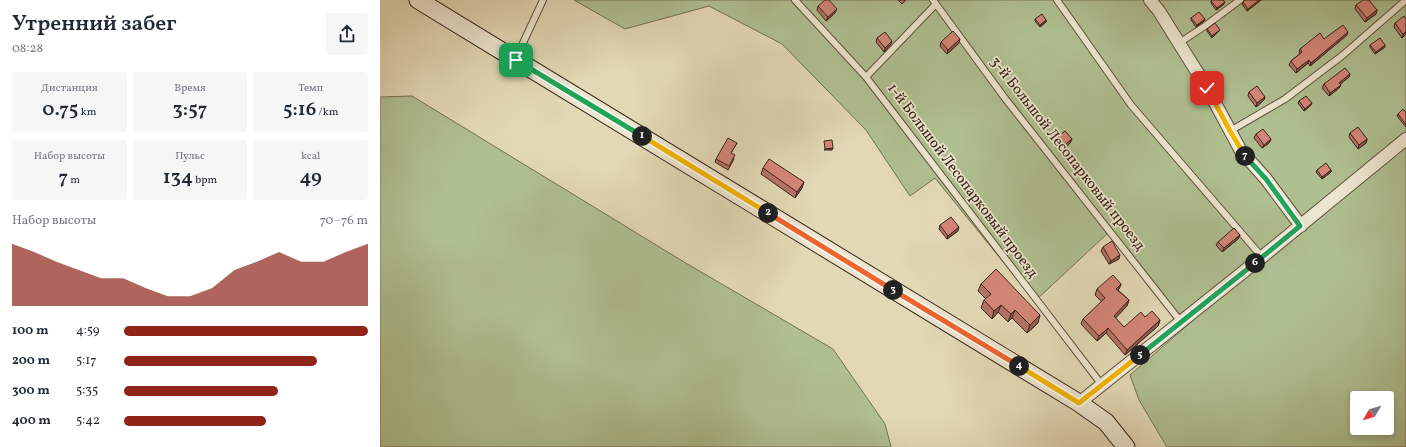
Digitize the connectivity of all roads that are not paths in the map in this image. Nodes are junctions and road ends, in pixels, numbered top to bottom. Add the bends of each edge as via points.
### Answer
1 (418, 0) edge
2 (543, 0) edge
3 (795, 0) edge
4 (1057, 0) edge
5 (1150, 0) edge
6 (1240, 0) edge
7 (1406, 0) edge
8 (935, 2) edge
9 (1179, 43) junction
10 (516, 60) junction
11 (866, 77) junction
12 (1230, 131) junction
13 (1406, 139) edge
14 (1300, 226) junction
15 (1262, 257) junction
16 (1181, 322) junction
17 (1102, 385) junction
18 (1079, 403) junction
19 (1126, 447) edge

1 - 10 main road
2 - 10 lane
3 - 11 lane, 1-й Большой Лесопарковый проезд
4 - 15 lane via 1131,105
5 - 9 street
6 - 9 lane
7 - 12 lane via 1343,55 1285,98
8 - 11 lane
8 - 16 lane, 3-й Большой Лесопарковый проезд via 1004,97
9 - 12 street
10 - 18 main road
11 - 17 lane, 1-й Большой Лесопарковый проезд
12 - 14 street via 1241,151 1266,179
13 - 14 street
14 - 15 street
15 - 16 street
16 - 17 street
17 - 18 street
18 - 19 main road via 1106,422

